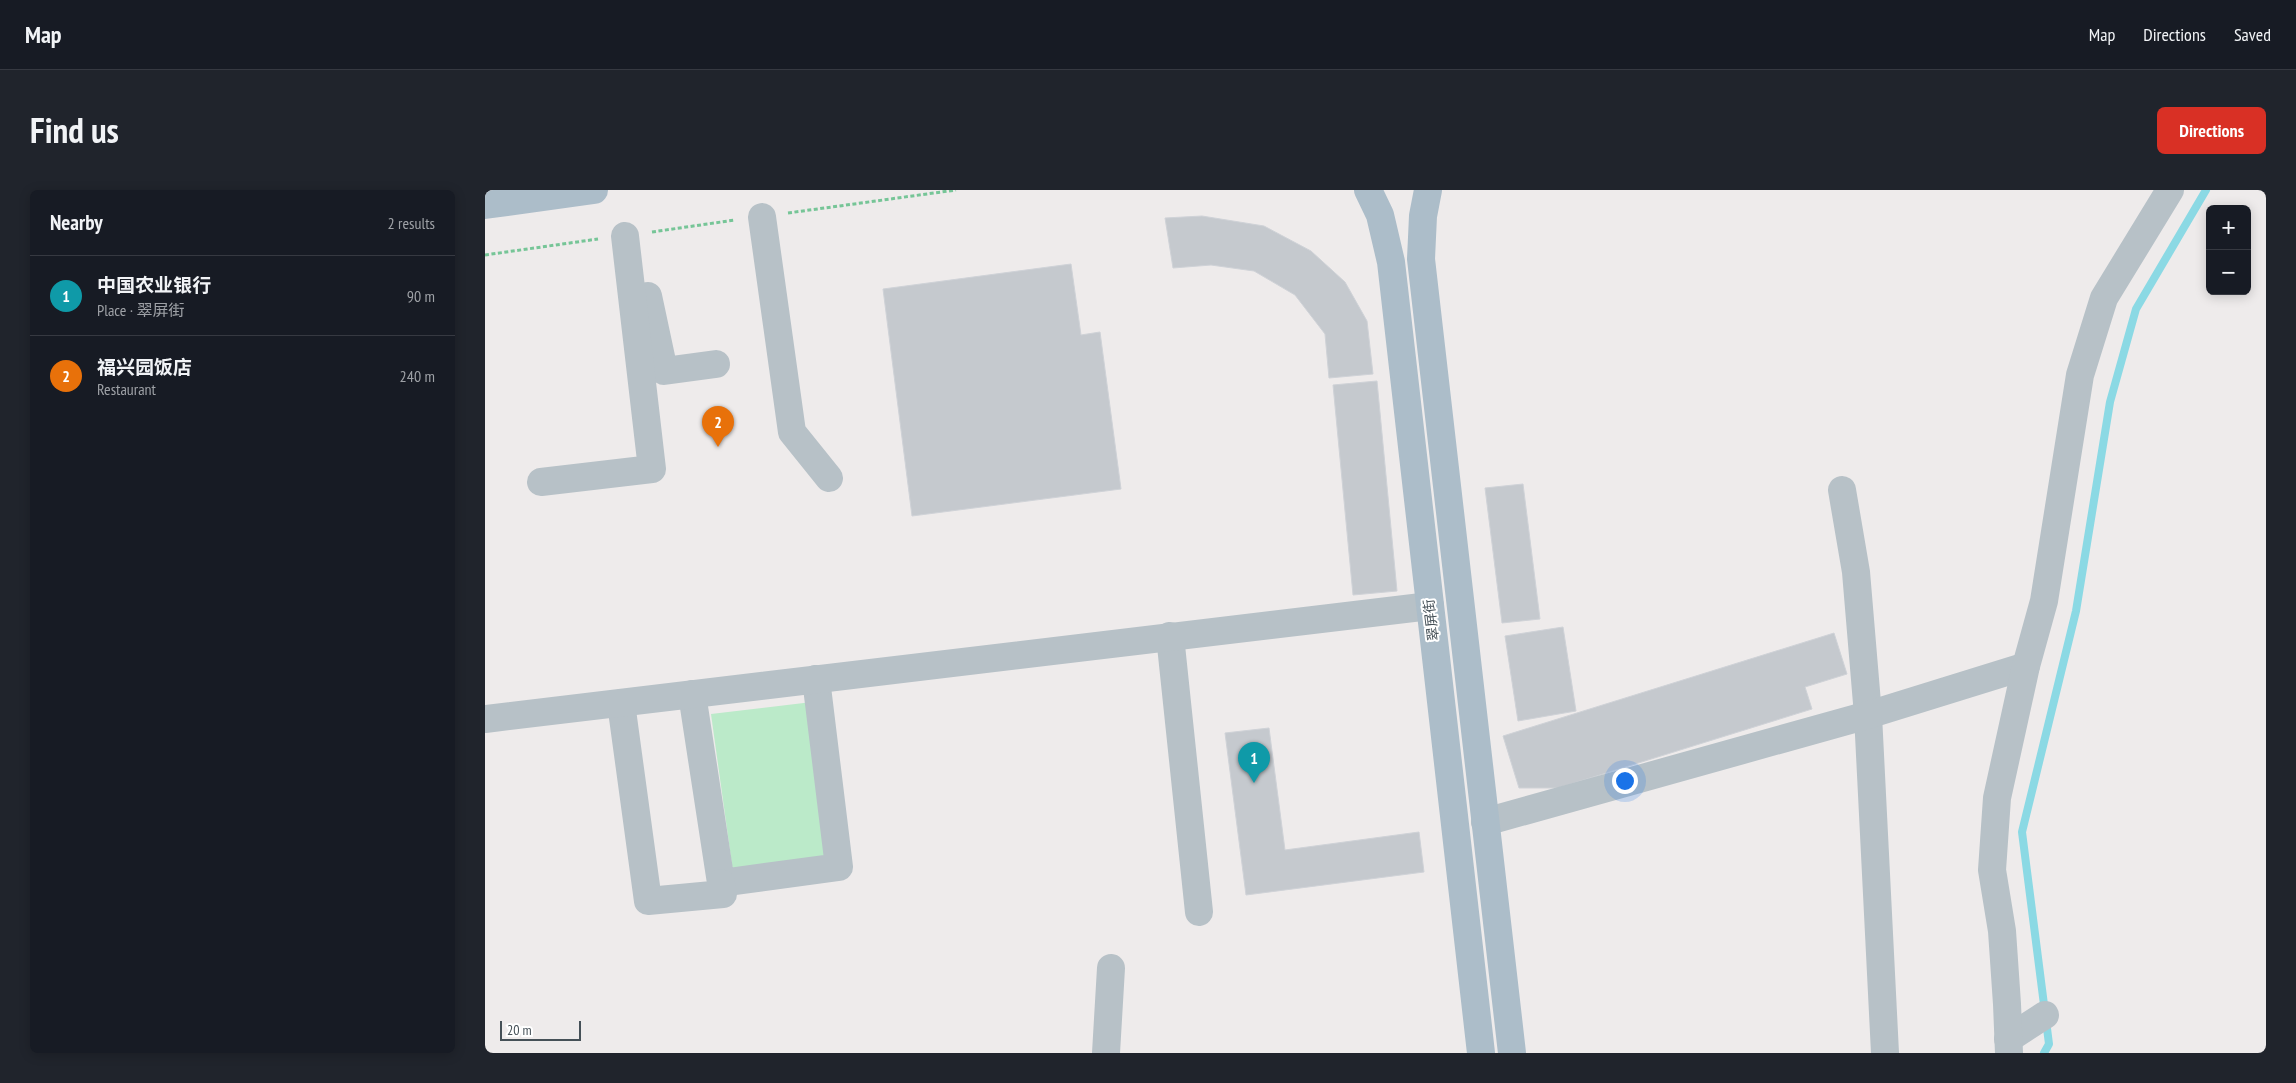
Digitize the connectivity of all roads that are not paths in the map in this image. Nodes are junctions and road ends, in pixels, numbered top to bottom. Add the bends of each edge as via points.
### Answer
1 (594, 190) edge
2 (1368, 190) edge
3 (1429, 190) edge
4 (2170, 190) edge
5 (485, 205) edge
6 (762, 217) road end
7 (716, 364) dead end
8 (829, 478) dead end
9 (541, 482) dead end
10 (1842, 490) dead end
11 (1430, 606) junction
12 (1170, 636) junction
13 (2026, 666) junction
14 (816, 679) junction
15 (692, 694) junction
16 (621, 703) junction
17 (1868, 715) junction
18 (485, 719) edge
19 (1485, 822) junction
20 (721, 883) junction
21 (1199, 912) dead end
22 (1111, 968) dead end
23 (2045, 1015) dead end
24 (2008, 1046) edge
25 (1106, 1053) edge
26 (1481, 1053) edge
27 (1512, 1053) edge
28 (1885, 1053) edge

1 - 5 main road
2 - 11 main road, 翠屏街 via 1380,215 1391,262
3 - 19 main road via 1423,216 1421,259
4 - 13 street via 2104,298 2080,375 2044,601
6 - 8 street via 792,432
7 - 9 street via 664,371 644,278 626,244 652,469
10 - 17 street via 1856,572
11 - 12 street
11 - 26 main road, 翠屏街
12 - 14 street
12 - 21 street
13 - 17 street
13 - 24 street via 1997,798 1992,870 2002,931
14 - 15 street
14 - 20 street via 839,867
15 - 16 street
15 - 20 street
16 - 18 street
16 - 20 street via 648,901 723,894
17 - 19 street
17 - 28 street
19 - 27 main road
22 - 25 street
23 - 24 street

